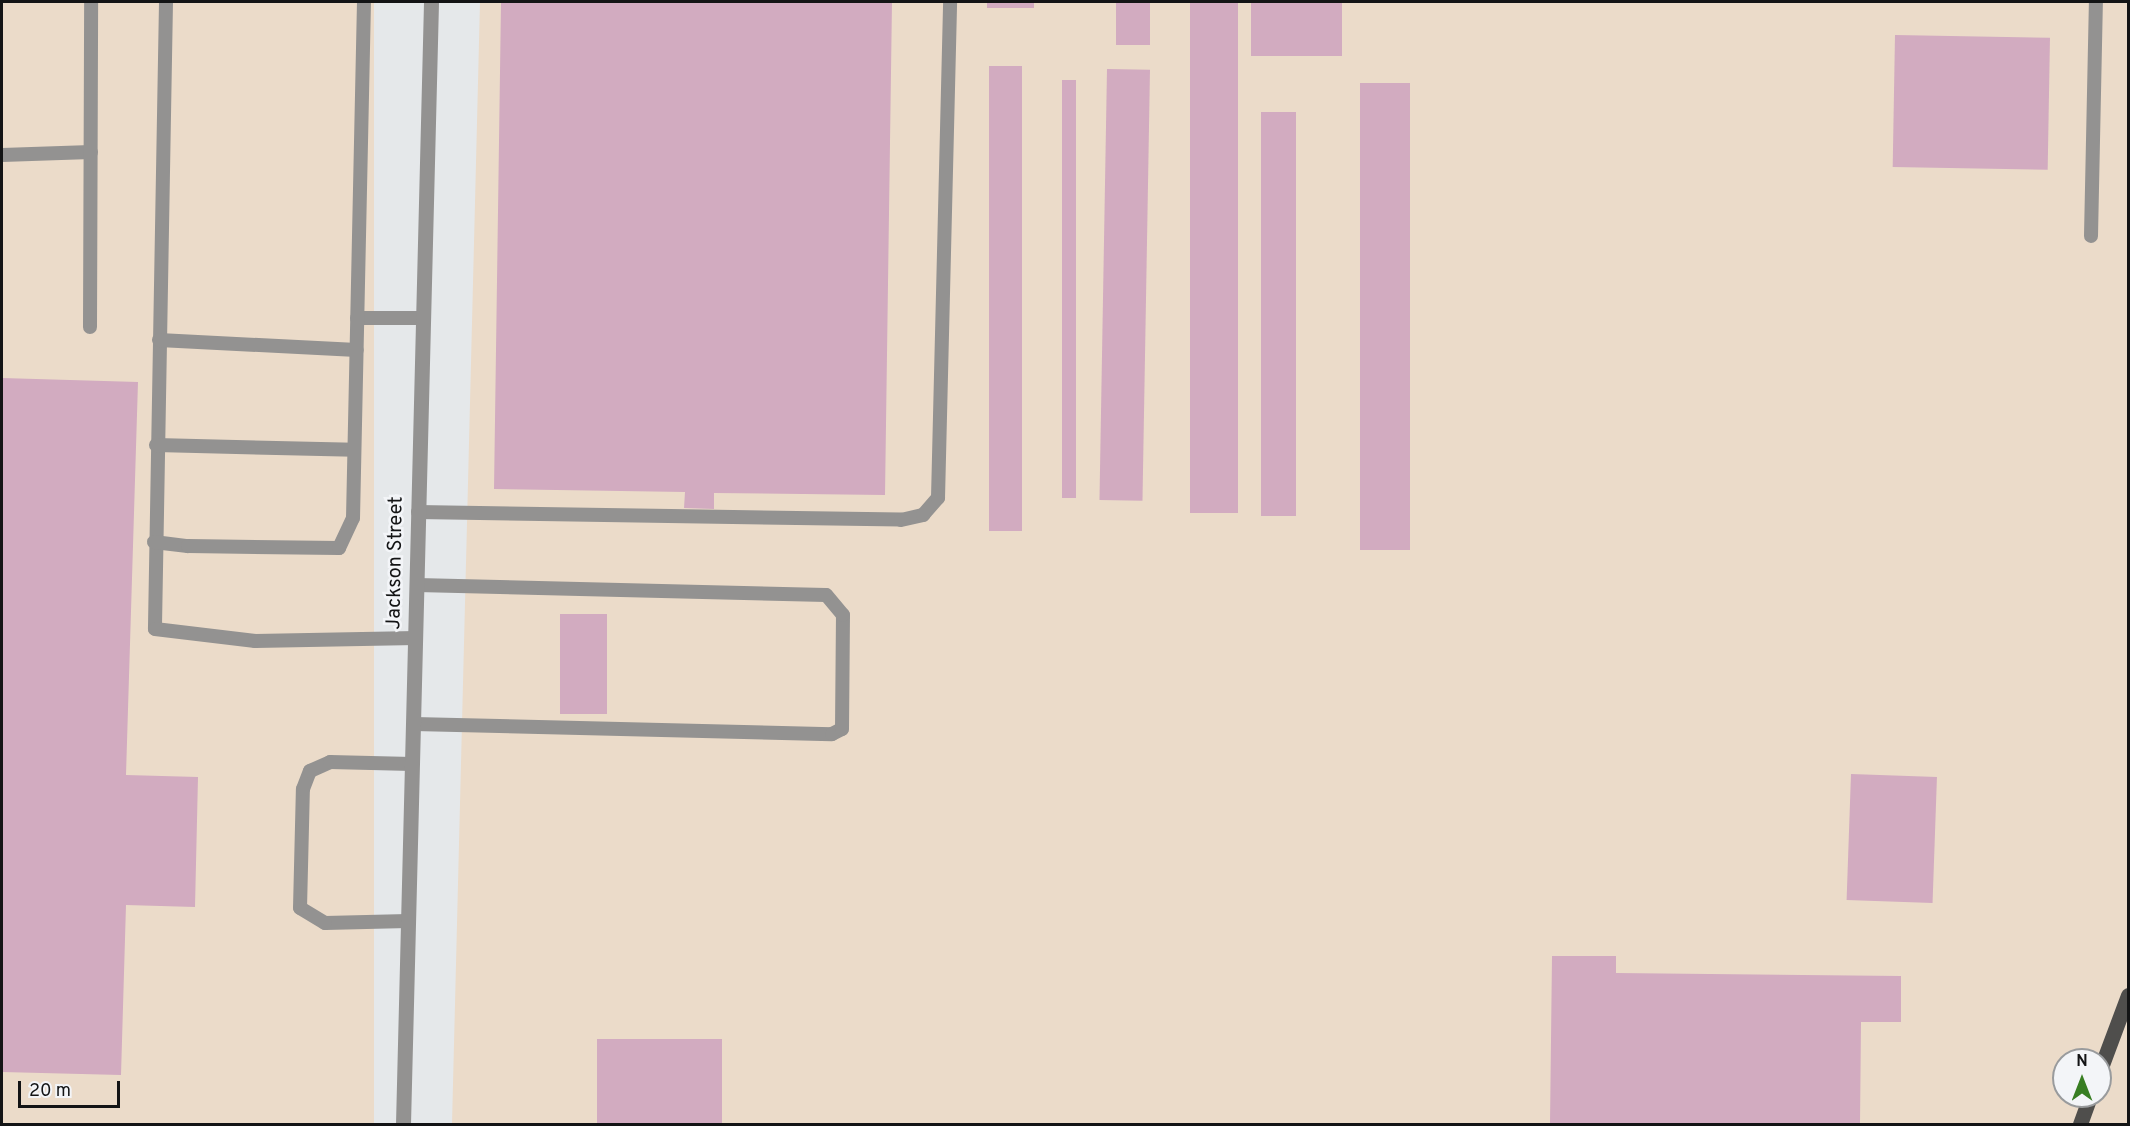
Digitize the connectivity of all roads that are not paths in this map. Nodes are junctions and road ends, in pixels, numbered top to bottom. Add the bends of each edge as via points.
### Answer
1 (91, 2) edge
2 (166, 2) edge
3 (364, 2) edge
4 (431, 2) edge
5 (950, 2) edge
6 (2096, 2) edge
7 (91, 152) junction
8 (2, 155) edge
9 (2091, 236) dead end
10 (357, 318) junction
11 (424, 318) junction
12 (90, 327) dead end
13 (159, 340) junction
14 (357, 350) junction
15 (156, 445) junction
16 (354, 450) junction
17 (418, 512) junction
18 (154, 542) junction
19 (417, 585) junction
20 (416, 638) junction
21 (414, 723) junction
22 (412, 764) junction
23 (408, 921) junction
24 (2128, 995) edge
25 (2108, 1048) edge
26 (2086, 1108) edge
27 (404, 1125) edge
28 (2080, 1125) edge

1 - 7 lane
2 - 13 lane
3 - 10 lane
4 - 11 street, Jackson Street
5 - 17 lane via 938,498 924,515 901,520
6 - 9 lane
7 - 8 lane
7 - 12 lane
10 - 11 lane
10 - 14 lane
11 - 17 street, Jackson Street
13 - 14 lane
13 - 15 lane
14 - 16 lane
15 - 16 lane
15 - 18 lane
16 - 18 lane via 353,518 339,548
17 - 19 street, Jackson Street
18 - 20 lane via 155,629 255,641
19 - 20 street, Jackson Street
19 - 21 lane via 826,595 843,615 842,729 832,734
20 - 21 street, Jackson Street
21 - 22 street, Jackson Street
22 - 23 street, Jackson Street
22 - 23 lane via 330,762 310,771 302,801 300,908 312,919 325,923
23 - 27 street, Jackson Street
24 - 25 main road
26 - 28 main road

